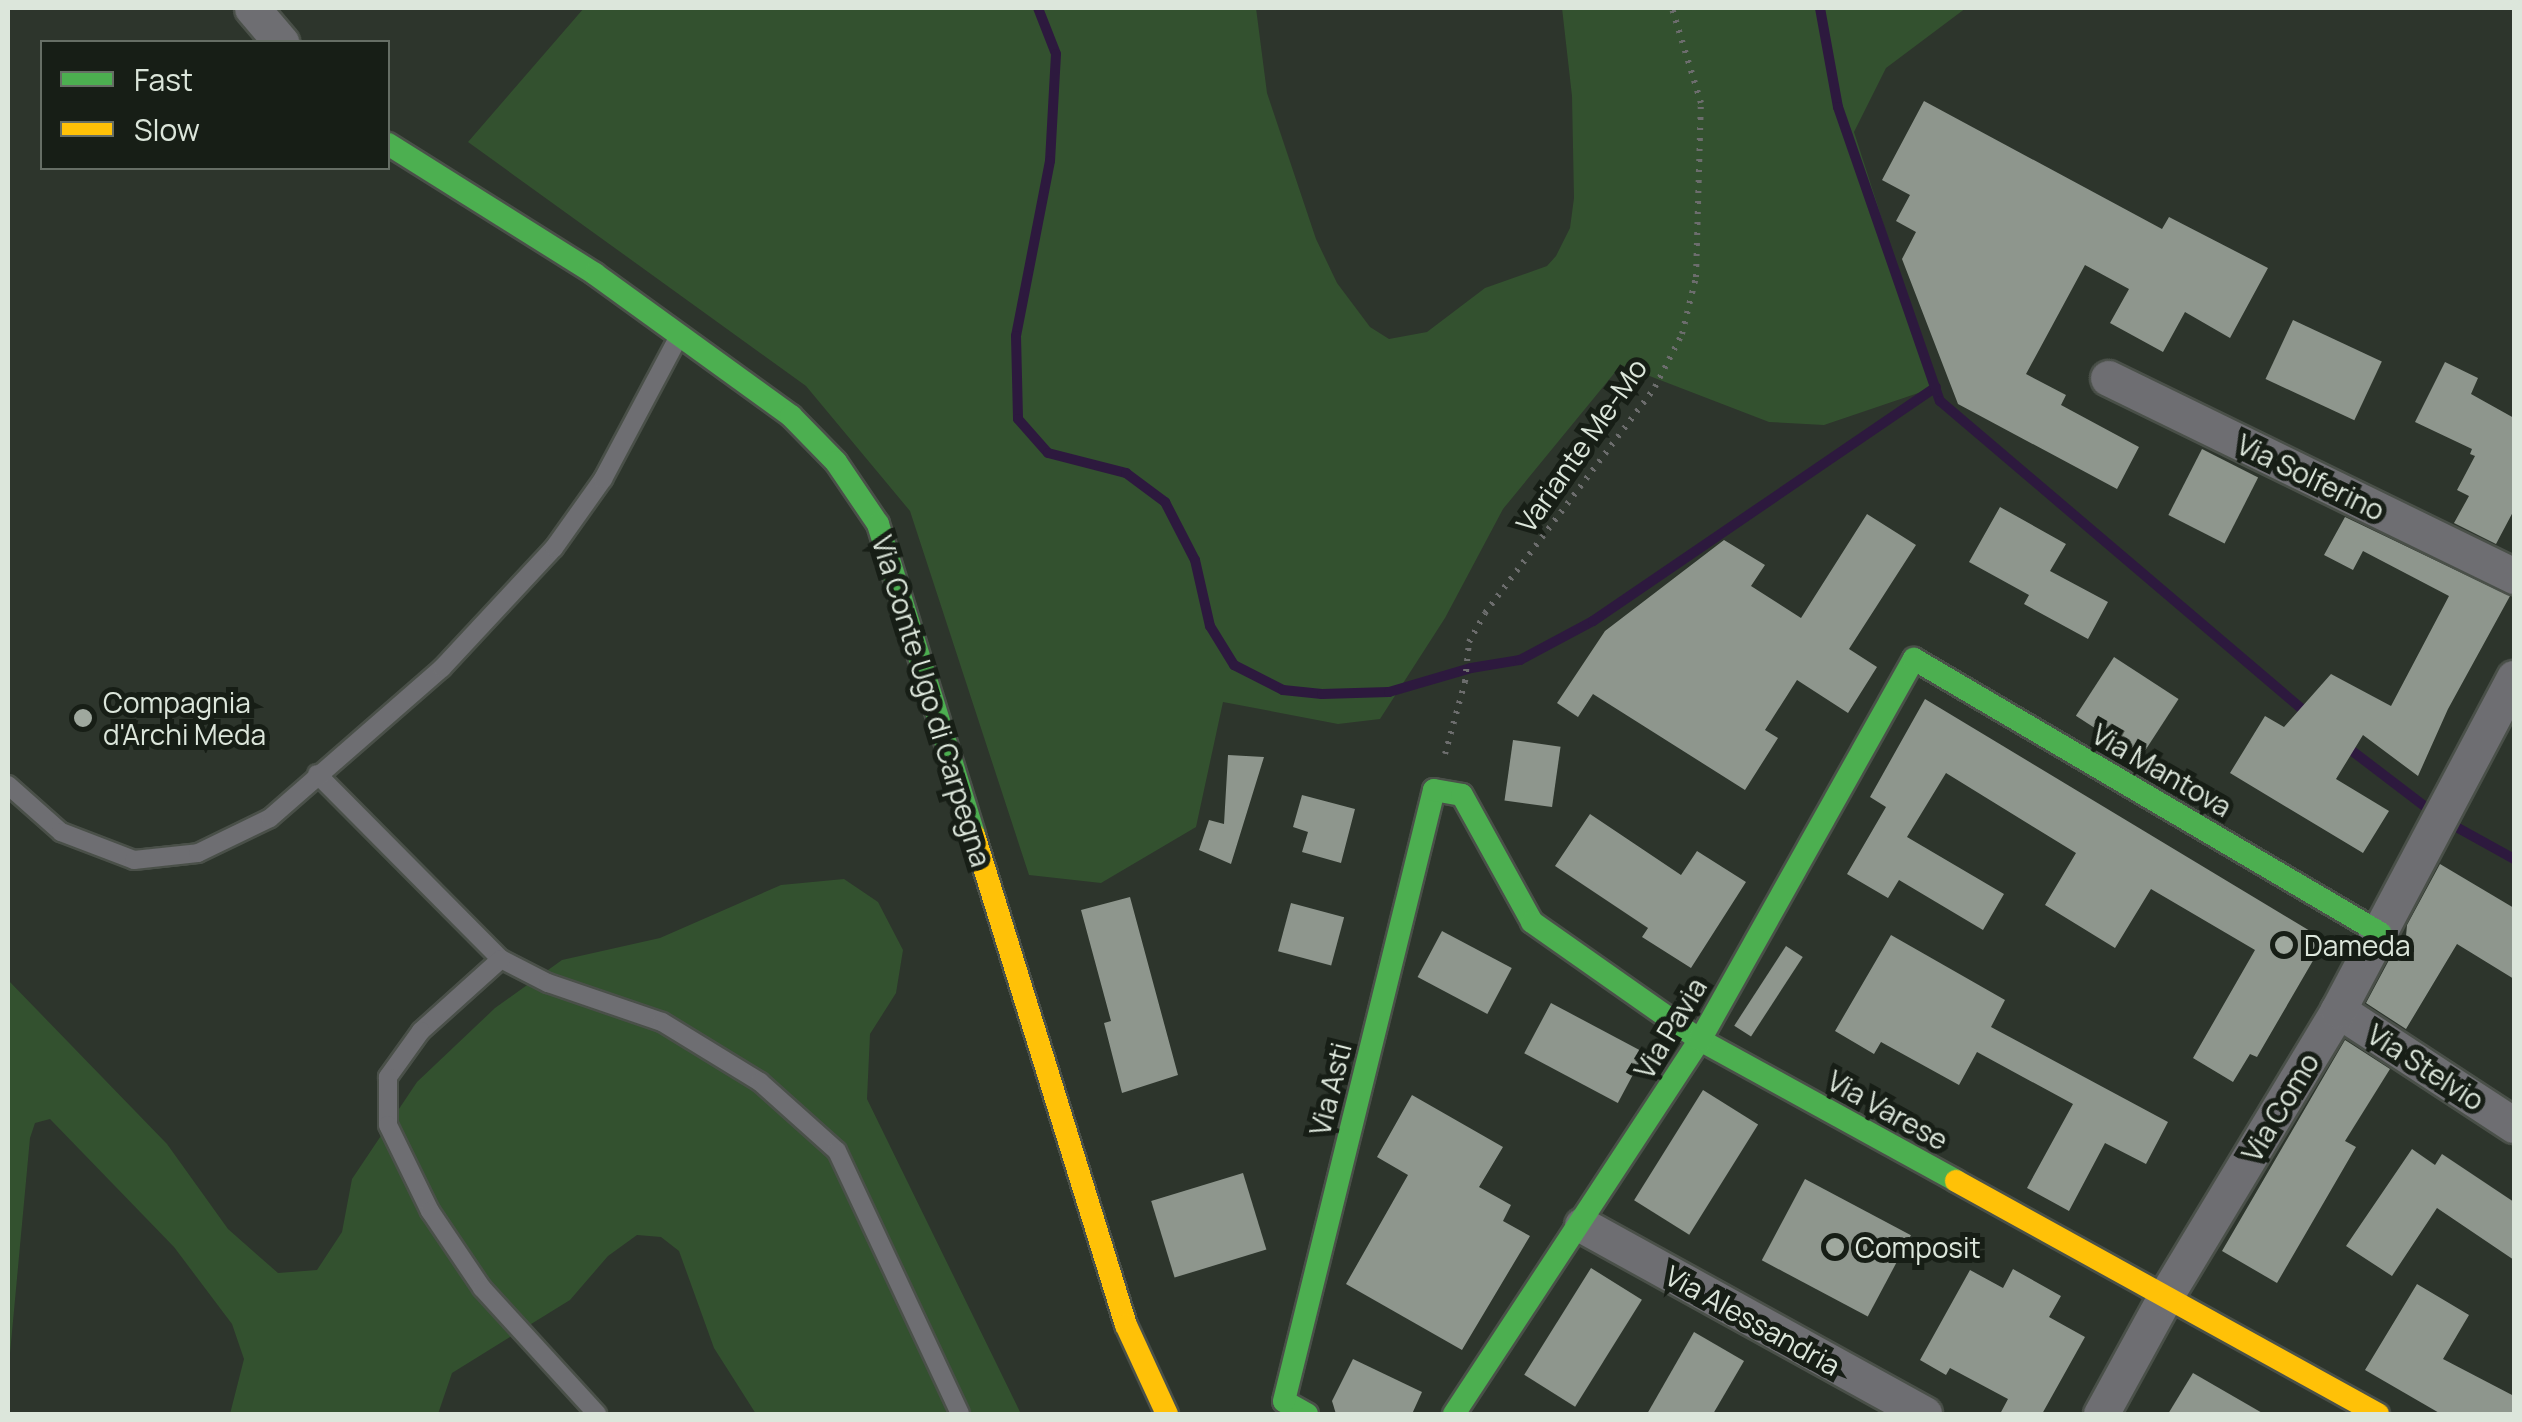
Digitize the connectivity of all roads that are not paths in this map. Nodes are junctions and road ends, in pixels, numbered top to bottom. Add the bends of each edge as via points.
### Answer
1 (252, 8) edge
2 (279, 40) edge
3 (390, 145) edge
4 (680, 335) junction
5 (2108, 378) dead end
6 (2514, 576) edge
7 (1914, 659) joint
8 (2514, 678) edge
9 (318, 774) junction
10 (8, 785) edge
11 (1434, 790) joint
12 (2380, 934) junction
13 (501, 960) junction
14 (2338, 1010) junction
15 (1700, 1040) junction
16 (2514, 1125) edge
17 (1582, 1226) junction
18 (2165, 1298) junction
19 (597, 1414) edge
20 (960, 1414) edge
21 (1167, 1414) edge
22 (1307, 1414) edge
23 (1454, 1414) edge
24 (1924, 1414) edge
25 (2101, 1414) edge
26 (2378, 1414) edge

1 - 2 street
3 - 4 street, Via Conte Ugo di Carpegna
4 - 9 lane via 603,479 554,548 442,668
4 - 21 street, Via Conte Ugo di Carpegna via 790,416 836,462 878,524 1126,1325
5 - 6 street, Via Solferino
7 - 12 street, Via Mantova
7 - 15 street, Via Pavia
8 - 12 street, Via Como
9 - 10 lane via 270,818 198,853 134,860 61,832
9 - 13 lane
11 - 15 street, Via Varese via 1462,795 1532,922
11 - 22 street, Via Asti via 1284,1401
12 - 14 street, Via Como
13 - 19 lane via 421,1031 388,1077 388,1126 430,1212 482,1288
13 - 20 lane via 662,1022 760,1082 837,1152
14 - 16 street, Via Stelvio
14 - 18 street, Via Como
15 - 17 street, Via Pavia
15 - 18 street, Via Varese
17 - 23 street, Via Pavia
17 - 24 street, Via Alessandria
18 - 25 street, Via Como
18 - 26 street, Via Varese

